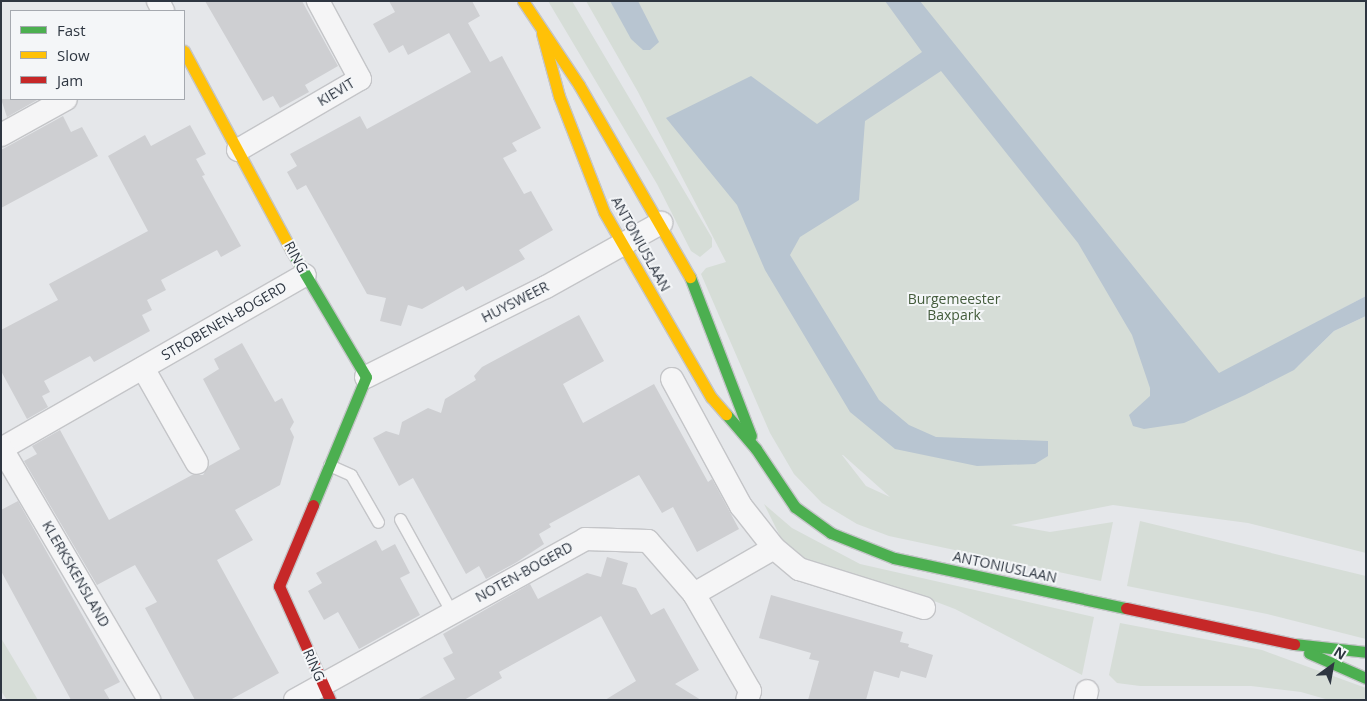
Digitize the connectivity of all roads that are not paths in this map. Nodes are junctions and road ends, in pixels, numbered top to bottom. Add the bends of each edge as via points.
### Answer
1 (318, 1) edge
2 (523, 1) edge
3 (542, 33) junction
4 (185, 53) edge
5 (64, 100) edge
6 (1, 134) edge
7 (238, 150) junction
8 (661, 223) junction
9 (621, 244) junction
10 (305, 275) junction
11 (143, 368) junction
12 (366, 377) junction
13 (672, 380) dead end
14 (2, 449) edge
15 (756, 449) junction
16 (197, 463) dead end
17 (329, 465) junction
18 (400, 519) dead end
19 (378, 522) dead end
20 (774, 548) junction
21 (694, 594) junction
22 (924, 608) dead end
23 (452, 612) junction
24 (1287, 643) junction
25 (1366, 652) edge
26 (1366, 678) edge
27 (144, 691) edge
28 (326, 692) edge
29 (295, 700) edge
30 (747, 700) edge

1 - 7 street, KIEVIT via 360,79
2 - 3 main road, ANTONIUSLAAN
3 - 8 main road, ANTONIUSLAAN via 579,85
3 - 9 main road, ANTONIUSLAAN via 559,96 604,212
4 - 7 main road, RING
5 - 6 street
7 - 10 main road, RING
8 - 9 street, HUYSWEER
8 - 15 main road, ANTONIUSLAAN via 684,263 735,387
9 - 12 street, HUYSWEER via 546,287
9 - 15 main road, ANTONIUSLAAN via 711,397
10 - 11 street, STROBENEN-BOGERD
10 - 12 main road, RING
11 - 14 street, STROBENEN-BOGERD
11 - 16 street
12 - 17 main road, RING
13 - 20 street via 741,506
14 - 27 street, KLERKSKENSLAND
15 - 24 main road, ANTONIUSLAAN via 795,506 831,533 894,558
17 - 19 lane via 351,475
17 - 28 main road, RING via 278,586
18 - 23 lane
20 - 21 street
20 - 22 street via 799,569
21 - 23 street, NOTEN-BOGERD via 648,541 585,539
21 - 30 street, NOTEN-BOGERD via 750,691
23 - 28 street, NOTEN-BOGERD
24 - 25 main road, ANTONIUSLAAN
24 - 26 main road, ANTONIUSLAAN
28 - 29 street, NOTEN-BOGERD

